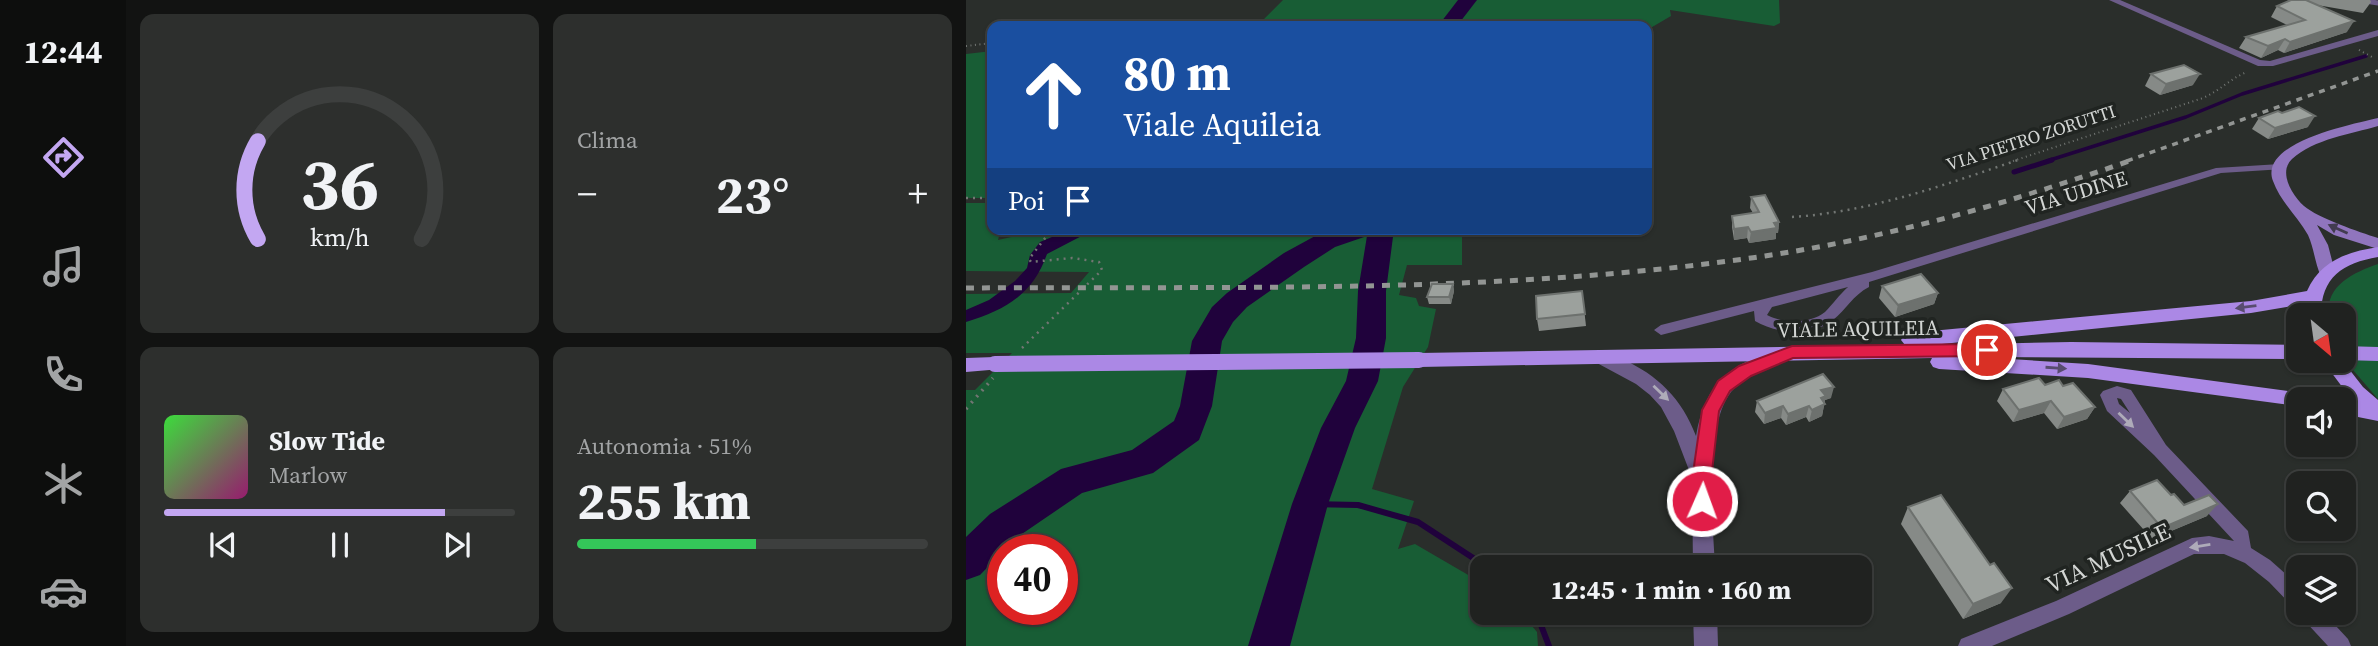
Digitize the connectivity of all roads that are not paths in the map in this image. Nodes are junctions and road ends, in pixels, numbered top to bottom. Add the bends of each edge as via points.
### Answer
1 (2113, 0) edge
2 (2359, 0) edge
3 (2378, 3) edge
4 (2378, 33) edge
5 (2378, 122) edge
6 (2280, 167) junction
7 (2245, 168) junction
8 (2283, 186) junction
9 (2300, 209) junction
10 (2378, 244) edge
11 (2378, 252) edge
12 (1920, 262) junction
13 (2327, 272) junction
14 (2313, 296) junction
15 (2313, 303) edge
16 (1766, 305) junction
17 (1661, 330) dead end
18 (1792, 352) junction
19 (2286, 352) edge
20 (2356, 353) edge
21 (2378, 354) edge
22 (1603, 358) junction
23 (966, 365) edge
24 (2342, 373) edge
25 (2286, 397) edge
26 (2356, 409) edge
27 (2378, 413) edge
28 (2160, 450) dead end
29 (1702, 480) junction
30 (2240, 550) junction
31 (1704, 555) edge
32 (2286, 587) edge
33 (1705, 625) edge
34 (2322, 625) edge
35 (1706, 646) edge
36 (1968, 646) edge
37 (2341, 646) edge

1 - 4 street via 2246,60 2270,64
2 - 3 lane
5 - 6 main road via 2298,147
6 - 7 street, VIA UDINE
6 - 8 main road
7 - 8 street
7 - 12 street, VIA UDINE via 2220,170
8 - 9 main road
10 -> 9 main road via 2340,231
9 - 13 main road via 2325,250
11 - 13 main road via 2347,260
12 - 16 street, VIA UDINE
12 - 16 street, VIA UDINE via 1858,286 1822,321 1791,326 1767,322 1760,317
13 - 14 main road
14 - 15 main road
14 -> 18 main road via 2251,307
16 - 17 street, VIA UDINE
18 - 19 main road, VIALE AQUILEIA
18 - 22 main road, VIALE AQUILEIA
18 -> 25 main road via 2088,371
18 - 29 street via 1733,378 1715,398
20 - 21 main road
22 - 23 main road, VIALE AQUILEIA, bridge via 995,371
22 -> 29 street via 1629,369 1666,396 1676,410
24 - 27 main road
26 - 27 main road
28 - 30 street via 2242,537
29 - 31 street
30 - 32 street, VIA MUSILE
30 -> 36 street, VIA MUSILE via 2222,544 2192,546 2062,608
33 - 35 street
34 - 37 street

